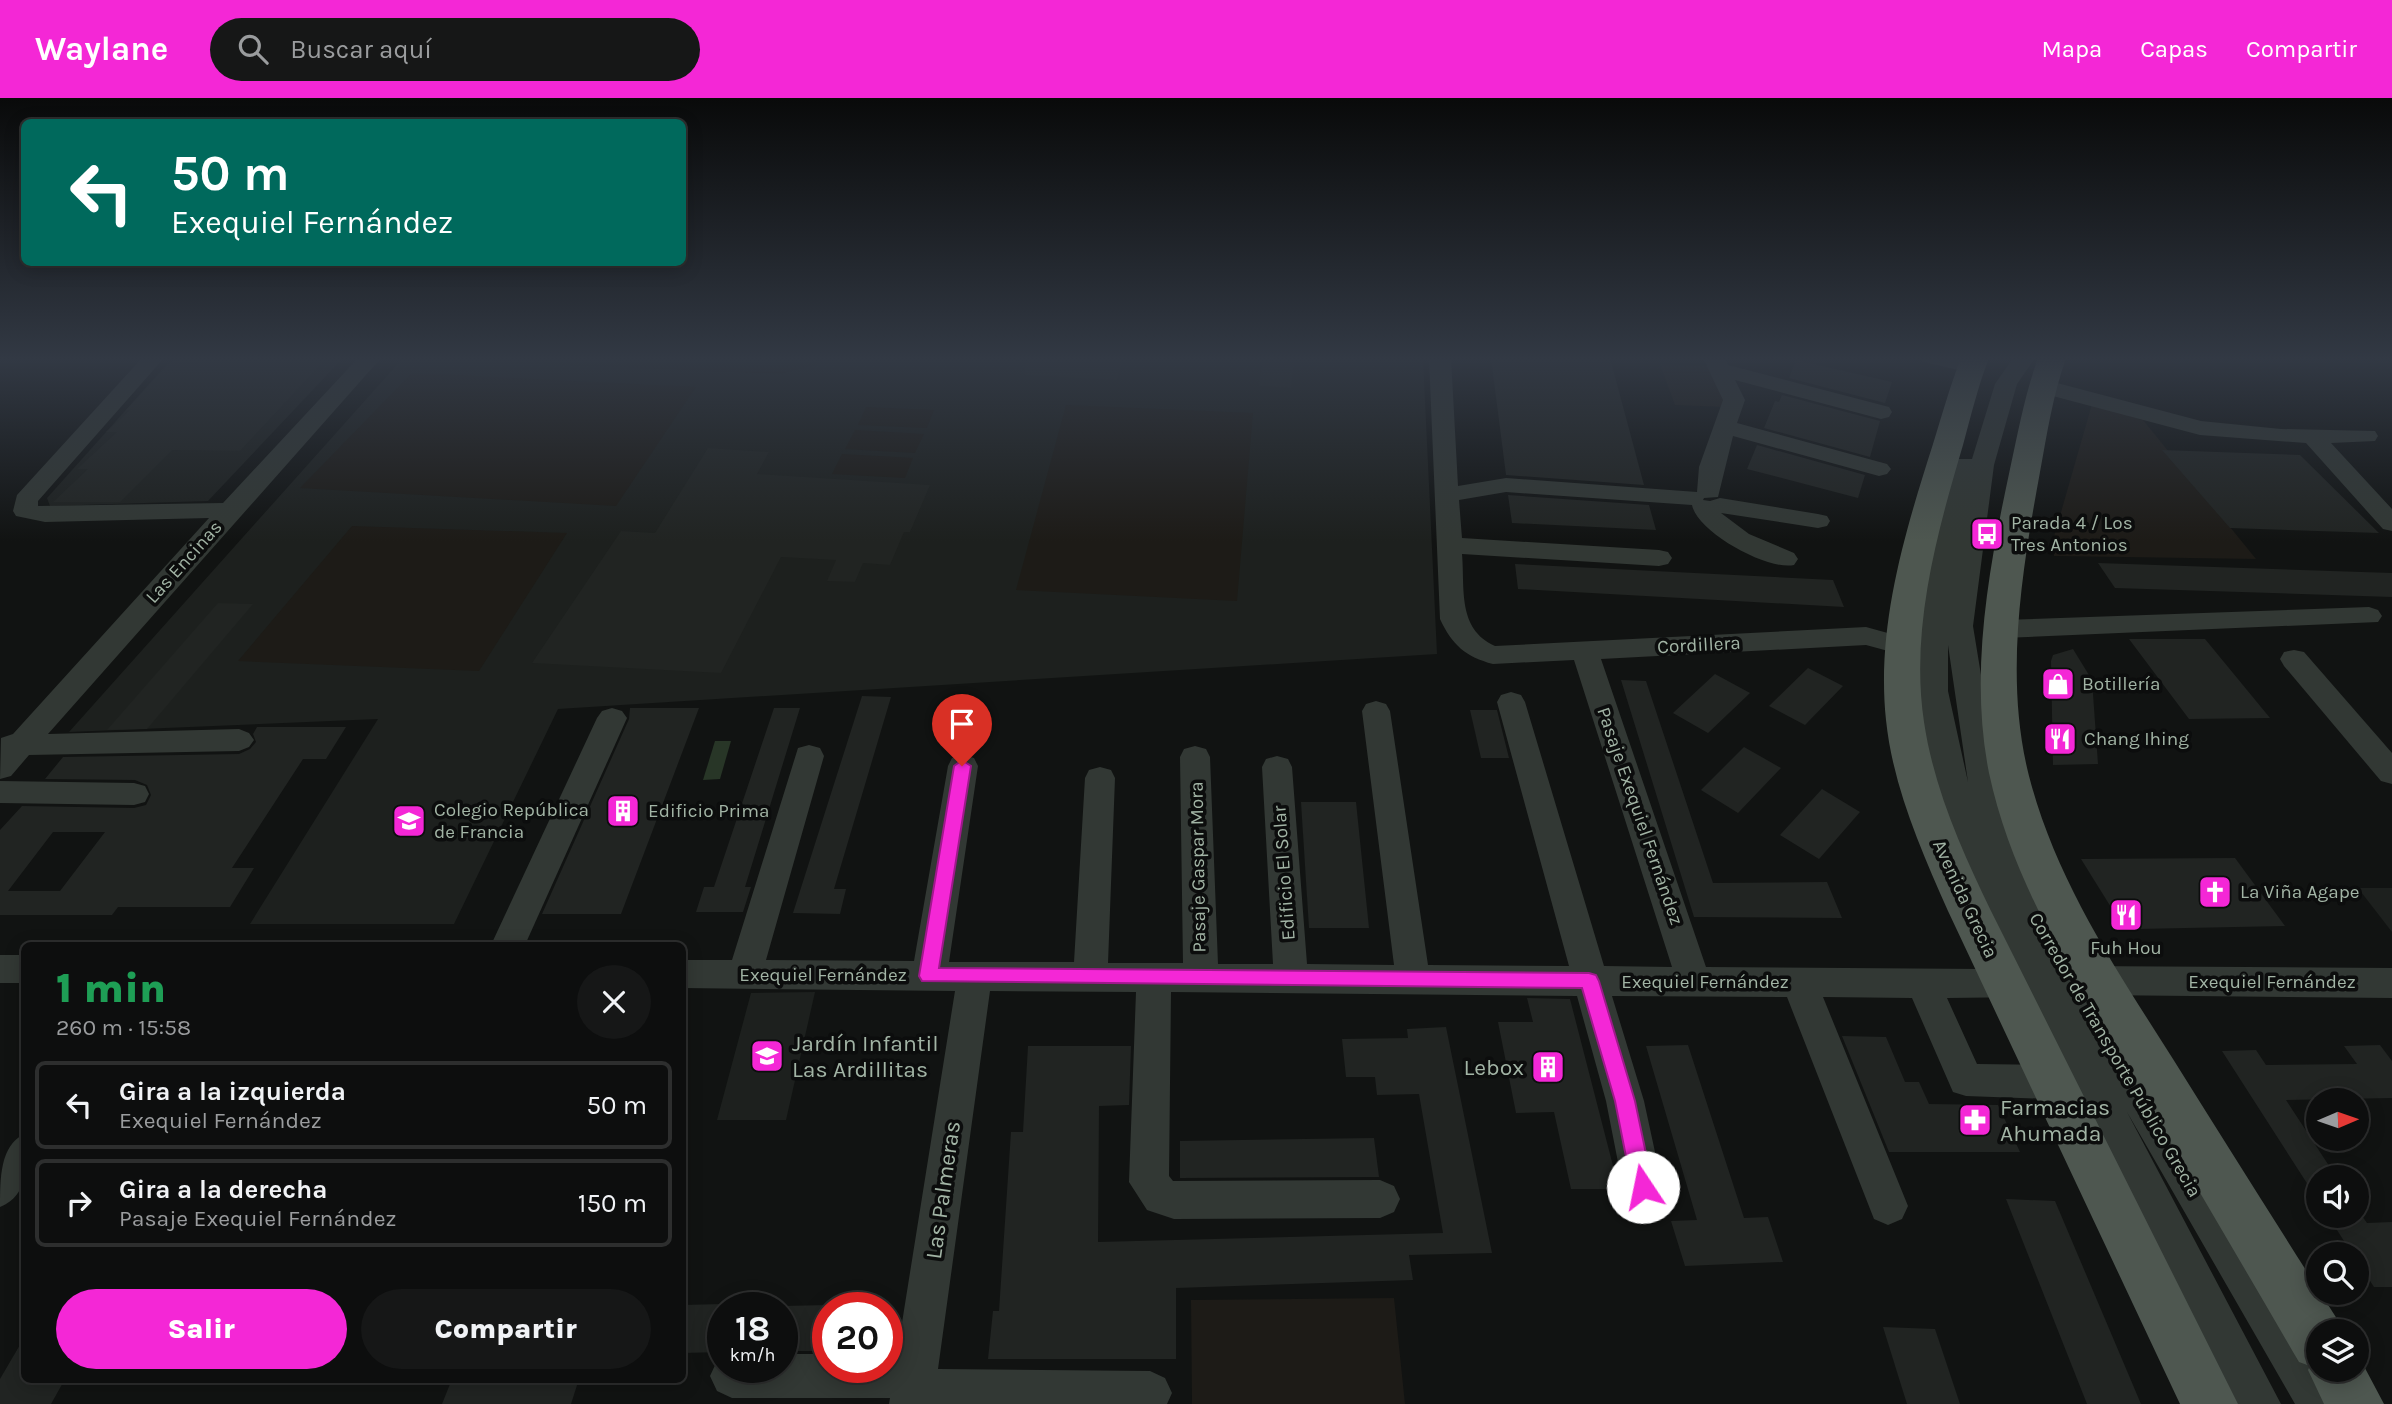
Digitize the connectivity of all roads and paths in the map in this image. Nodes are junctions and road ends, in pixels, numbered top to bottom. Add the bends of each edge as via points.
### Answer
1 (98, 419) edge
2 (314, 419) edge
3 (1443, 419) edge
4 (1729, 419) edge
5 (1961, 419) edge
6 (1975, 419) edge
7 (1996, 419) edge
8 (2030, 419) edge
9 (2176, 419) edge
10 (1726, 428) junction
11 (2312, 436) junction
12 (2367, 436) dead end
13 (1880, 469) dead end
14 (1447, 495) junction
15 (1706, 500) junction
16 (230, 510) junction
17 (1818, 521) dead end
18 (2392, 524) edge
19 (1449, 545) junction
20 (1659, 558) dead end
21 (1785, 559) dead end
22 (2369, 616) dead end
23 (2003, 629) junction
24 (1903, 646) junction
25 (1585, 652) junction
26 (2294, 659) dead end
27 (1511, 702) dead end
28 (1376, 711) dead end
29 (612, 718) dead end
30 (239, 740) dead end
31 (11, 745) edge
32 (809, 756) dead end
33 (1195, 757) dead end
34 (962, 766) dead end
35 (1277, 767) dead end
36 (0, 768) edge
37 (2392, 773) edge
38 (1100, 778) dead end
39 (0, 792) edge
40 (134, 794) dead end
41 (509, 942) edge
42 (0, 969) edge
43 (21, 969) edge
44 (686, 974) edge
45 (745, 975) junction
46 (929, 976) junction
47 (975, 976) junction
48 (1090, 977) junction
49 (1154, 978) junction
50 (1201, 978) junction
51 (1291, 978) junction
52 (1413, 979) junction
53 (1589, 981) junction
54 (1694, 982) junction
55 (1799, 982) junction
56 (2053, 982) junction
57 (2392, 983) edge
58 (1923, 984) junction
59 (2050, 1082) junction
60 (21, 1156) edge
61 (0, 1188) edge
62 (1380, 1199) dead end
63 (1646, 1203) dead end
64 (1888, 1206) dead end
65 (2306, 1324) edge
66 (798, 1381) edge
67 (2343, 1382) edge
68 (913, 1390) edge
69 (1150, 1393) dead end
70 (2210, 1404) edge
71 (2259, 1404) edge
72 (2320, 1404) edge
73 (2357, 1404) edge

1 - 16 street via 26,500 25,511 45,515
2 - 16 street, Las Encinas
3 - 14 street
4 - 10 street
5 - 24 main road, Avenida Grecia via 1924,521
6 - 56 street, Corredor de Transporte Público Grecia via 1950,523 1934,688 1959,810 1985,874
7 - 56 street, Corredor de Transporte Público Grecia via 1982,465 1959,626 1984,785
8 - 23 main road, Avenida Grecia via 2011,536
9 - 11 street via 2200,428 2247,434
10 - 13 street
10 - 15 street via 1711,467
11 - 12 street
11 - 18 street
14 - 15 street via 1506,485
14 - 19 street
15 - 17 street
15 - 21 street via 1721,529 1739,542
16 - 31 street, Las Encinas
19 - 20 street
19 - 25 street, Cordillera via 1453,619 1473,649 1493,655
22 - 23 street
23 - 56 main road, Avenida Grecia via 2000,700 2004,747 2011,781 2049,888
24 - 25 street, Cordillera via 1866,636
24 - 56 main road, Avenida Grecia via 1908,729 1929,819
25 - 54 street, Pasaje Exequiel Fernández
26 - 37 street
27 - 53 street
28 - 52 street
29 - 41 street
30 - 31 street
31 - 36 street, Las Encinas
32 - 45 street
33 - 50 street, Pasaje Gaspar Mora
34 - 46 street
35 - 51 street, Edificio El Solar
38 - 48 street
39 - 40 street
42 - 43 street
44 - 45 street, Exequiel Fernández
45 - 46 street, Exequiel Fernández
46 - 47 street, Exequiel Fernández
47 - 48 street, Exequiel Fernández
47 - 68 street, Las Palmeras
48 - 49 street, Exequiel Fernández
49 - 50 street, Exequiel Fernández
49 - 62 street via 1149,1182 1154,1191 1174,1200
50 - 51 street, Exequiel Fernández
51 - 52 street, Exequiel Fernández
52 - 53 street, Exequiel Fernández
53 - 54 street, Exequiel Fernández
53 - 63 street via 1625,1101
54 - 55 street, Exequiel Fernández
55 - 58 street, Exequiel Fernández
55 - 64 street
56 - 57 street, Exequiel Fernández
56 - 58 street, Exequiel Fernández
56 - 59 main road, Avenida Grecia
56 - 65 main road, Avenida Grecia
56 - 71 street, Corredor de Transporte Público Grecia
56 - 72 street, Corredor de Transporte Público Grecia
58 - 59 street via 1966,1080
59 - 70 main road, Avenida Grecia
60 - 61 street
66 - 68 street
67 - 73 main road
68 - 69 street

